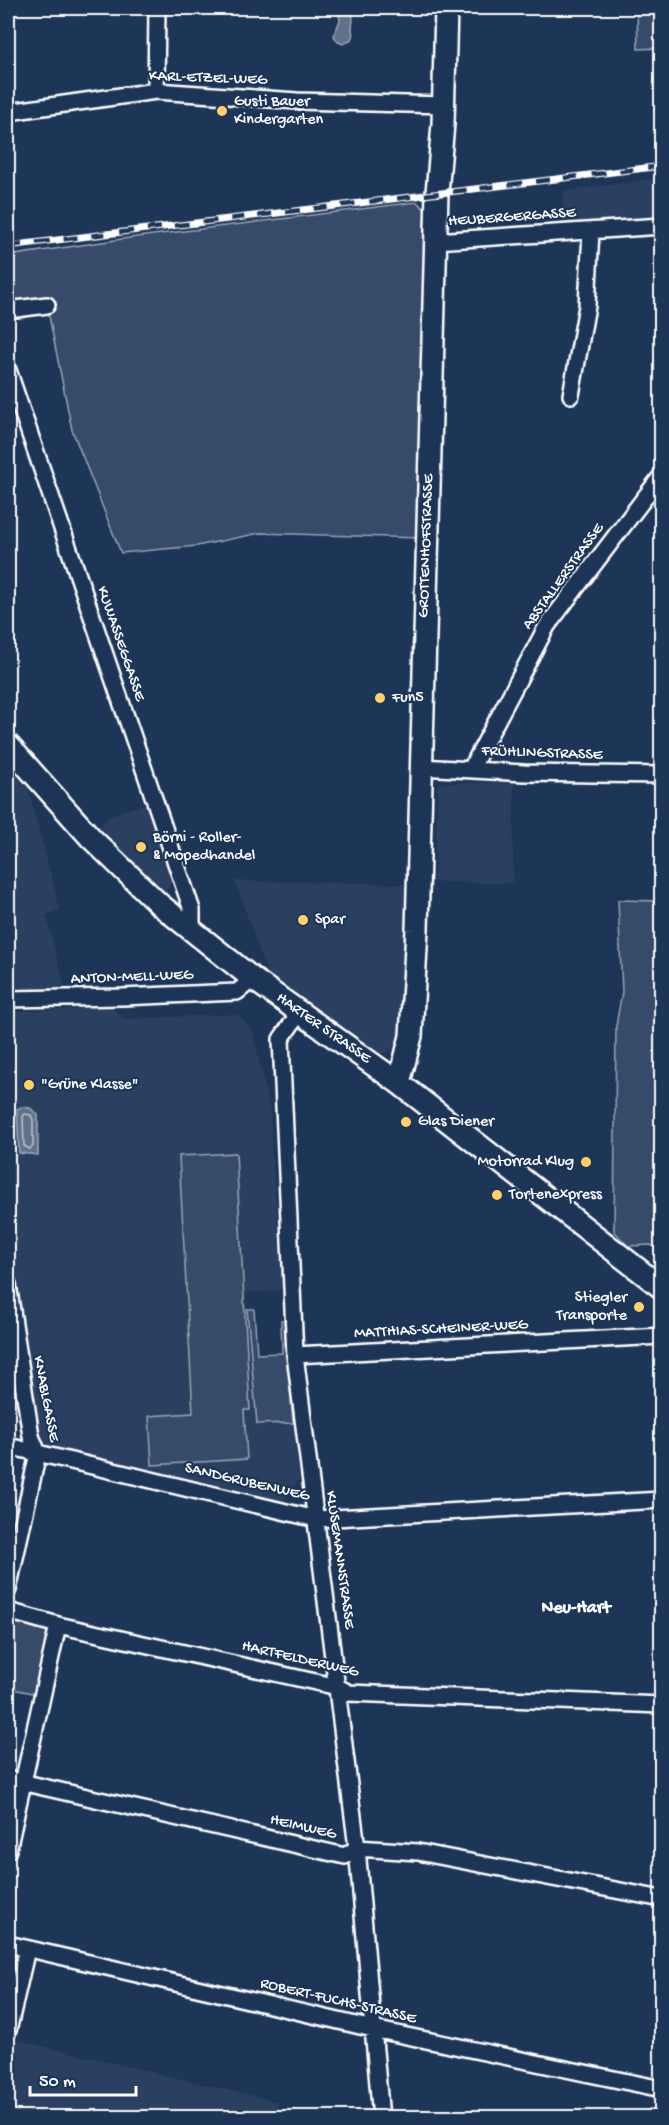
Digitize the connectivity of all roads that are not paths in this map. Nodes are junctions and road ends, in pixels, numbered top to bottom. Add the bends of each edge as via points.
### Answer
1 (157, 8) edge
2 (446, 8) edge
3 (156, 91) junction
4 (444, 105) junction
5 (8, 112) edge
6 (662, 226) edge
7 (591, 231) junction
8 (435, 241) junction
9 (46, 305) dead end
10 (8, 310) edge
11 (8, 370) edge
12 (571, 395) dead end
13 (662, 476) edge
14 (656, 494) edge
15 (8, 744) edge
16 (421, 768) junction
17 (471, 769) junction
18 (662, 775) edge
19 (192, 931) junction
20 (253, 979) junction
21 (8, 999) edge
22 (299, 1013) junction
23 (399, 1083) junction
24 (8, 1284) edge
25 (662, 1287) edge
26 (662, 1336) edge
27 (295, 1355) junction
28 (8, 1446) edge
29 (38, 1453) junction
30 (662, 1500) edge
31 (316, 1519) junction
32 (8, 1590) edge
33 (8, 1611) edge
34 (58, 1624) junction
35 (338, 1687) junction
36 (662, 1706) edge
37 (15, 1781) edge
38 (357, 1848) junction
39 (8, 1850) edge
40 (662, 1899) edge
41 (8, 1944) edge
42 (27, 1949) junction
43 (374, 2029) junction
44 (8, 2031) edge
45 (662, 2089) edge
46 (381, 2118) edge

1 - 3 street
2 - 4 main road, GROTTENHOFSTRASSE
3 - 4 street, KARL-ETZEL-WEG via 297,101
3 - 5 street, KARL-ETZEL-WEG
4 - 8 main road, GROTTENHOFSTRASSE
6 - 7 street, HEUBERGERGASSE
7 - 8 street, HEUBERGERGASSE
7 - 12 street, HEUBERGERGASSE via 587,306
8 - 16 main road, GROTTENHOFSTRASSE
9 - 10 street
11 - 19 street, KUWASSEGGASSE via 192,910
13 - 14 street, ABSTALLERSTRASSE
14 - 17 street, ABSTALLERSTRASSE via 547,626
15 - 19 main road, HARTER STRASSE via 91,838
16 - 17 street, FRÜHLINGSTRASSE
16 - 23 main road, GROTTENHOFSTRASSE via 411,1036
17 - 18 street, FRÜHLINGSTRASSE
19 - 20 main road, HARTER STRASSE
20 - 21 street, ANTON-MELL-WEG via 237,992
20 - 22 main road, HARTER STRASSE
22 - 23 main road, HARTER STRASSE
22 - 27 street, KLUSEMANNSTRASSE via 281,1039 280,1047
23 - 25 main road, HARTER STRASSE
24 - 29 street, KNABLGASSE via 31,1436
26 - 27 street, MATTHIAS-SCHEINER-WEG
27 - 31 street, KLUSEMANNSTRASSE
28 - 29 street, SANDGRUBENWEG
29 - 31 street, SANDGRUBENWEG
29 - 32 street, KNABLGASSE
30 - 31 street, SANDGRUBENWEG
31 - 35 street, KLUSEMANNSTRASSE
33 - 34 street, HARTFELDERWEG
34 - 35 street, HARTFELDERWEG
34 - 37 street
35 - 36 street, HARTFELDERWEG via 349,1692
35 - 38 street, KLUSEMANNSTRASSE
37 - 38 street, HEIMWEG via 345,1856
37 - 39 street
38 - 40 street, HEIMWEG via 418,1852
38 - 43 street, KLUSEMANNSTRASSE
41 - 42 street, ROBERT-FUCHS-STRASSE
42 - 43 street, ROBERT-FUCHS-STRASSE
42 - 44 street
43 - 45 street, ROBERT-FUCHS-STRASSE
43 - 46 street, KLUSEMANNSTRASSE

